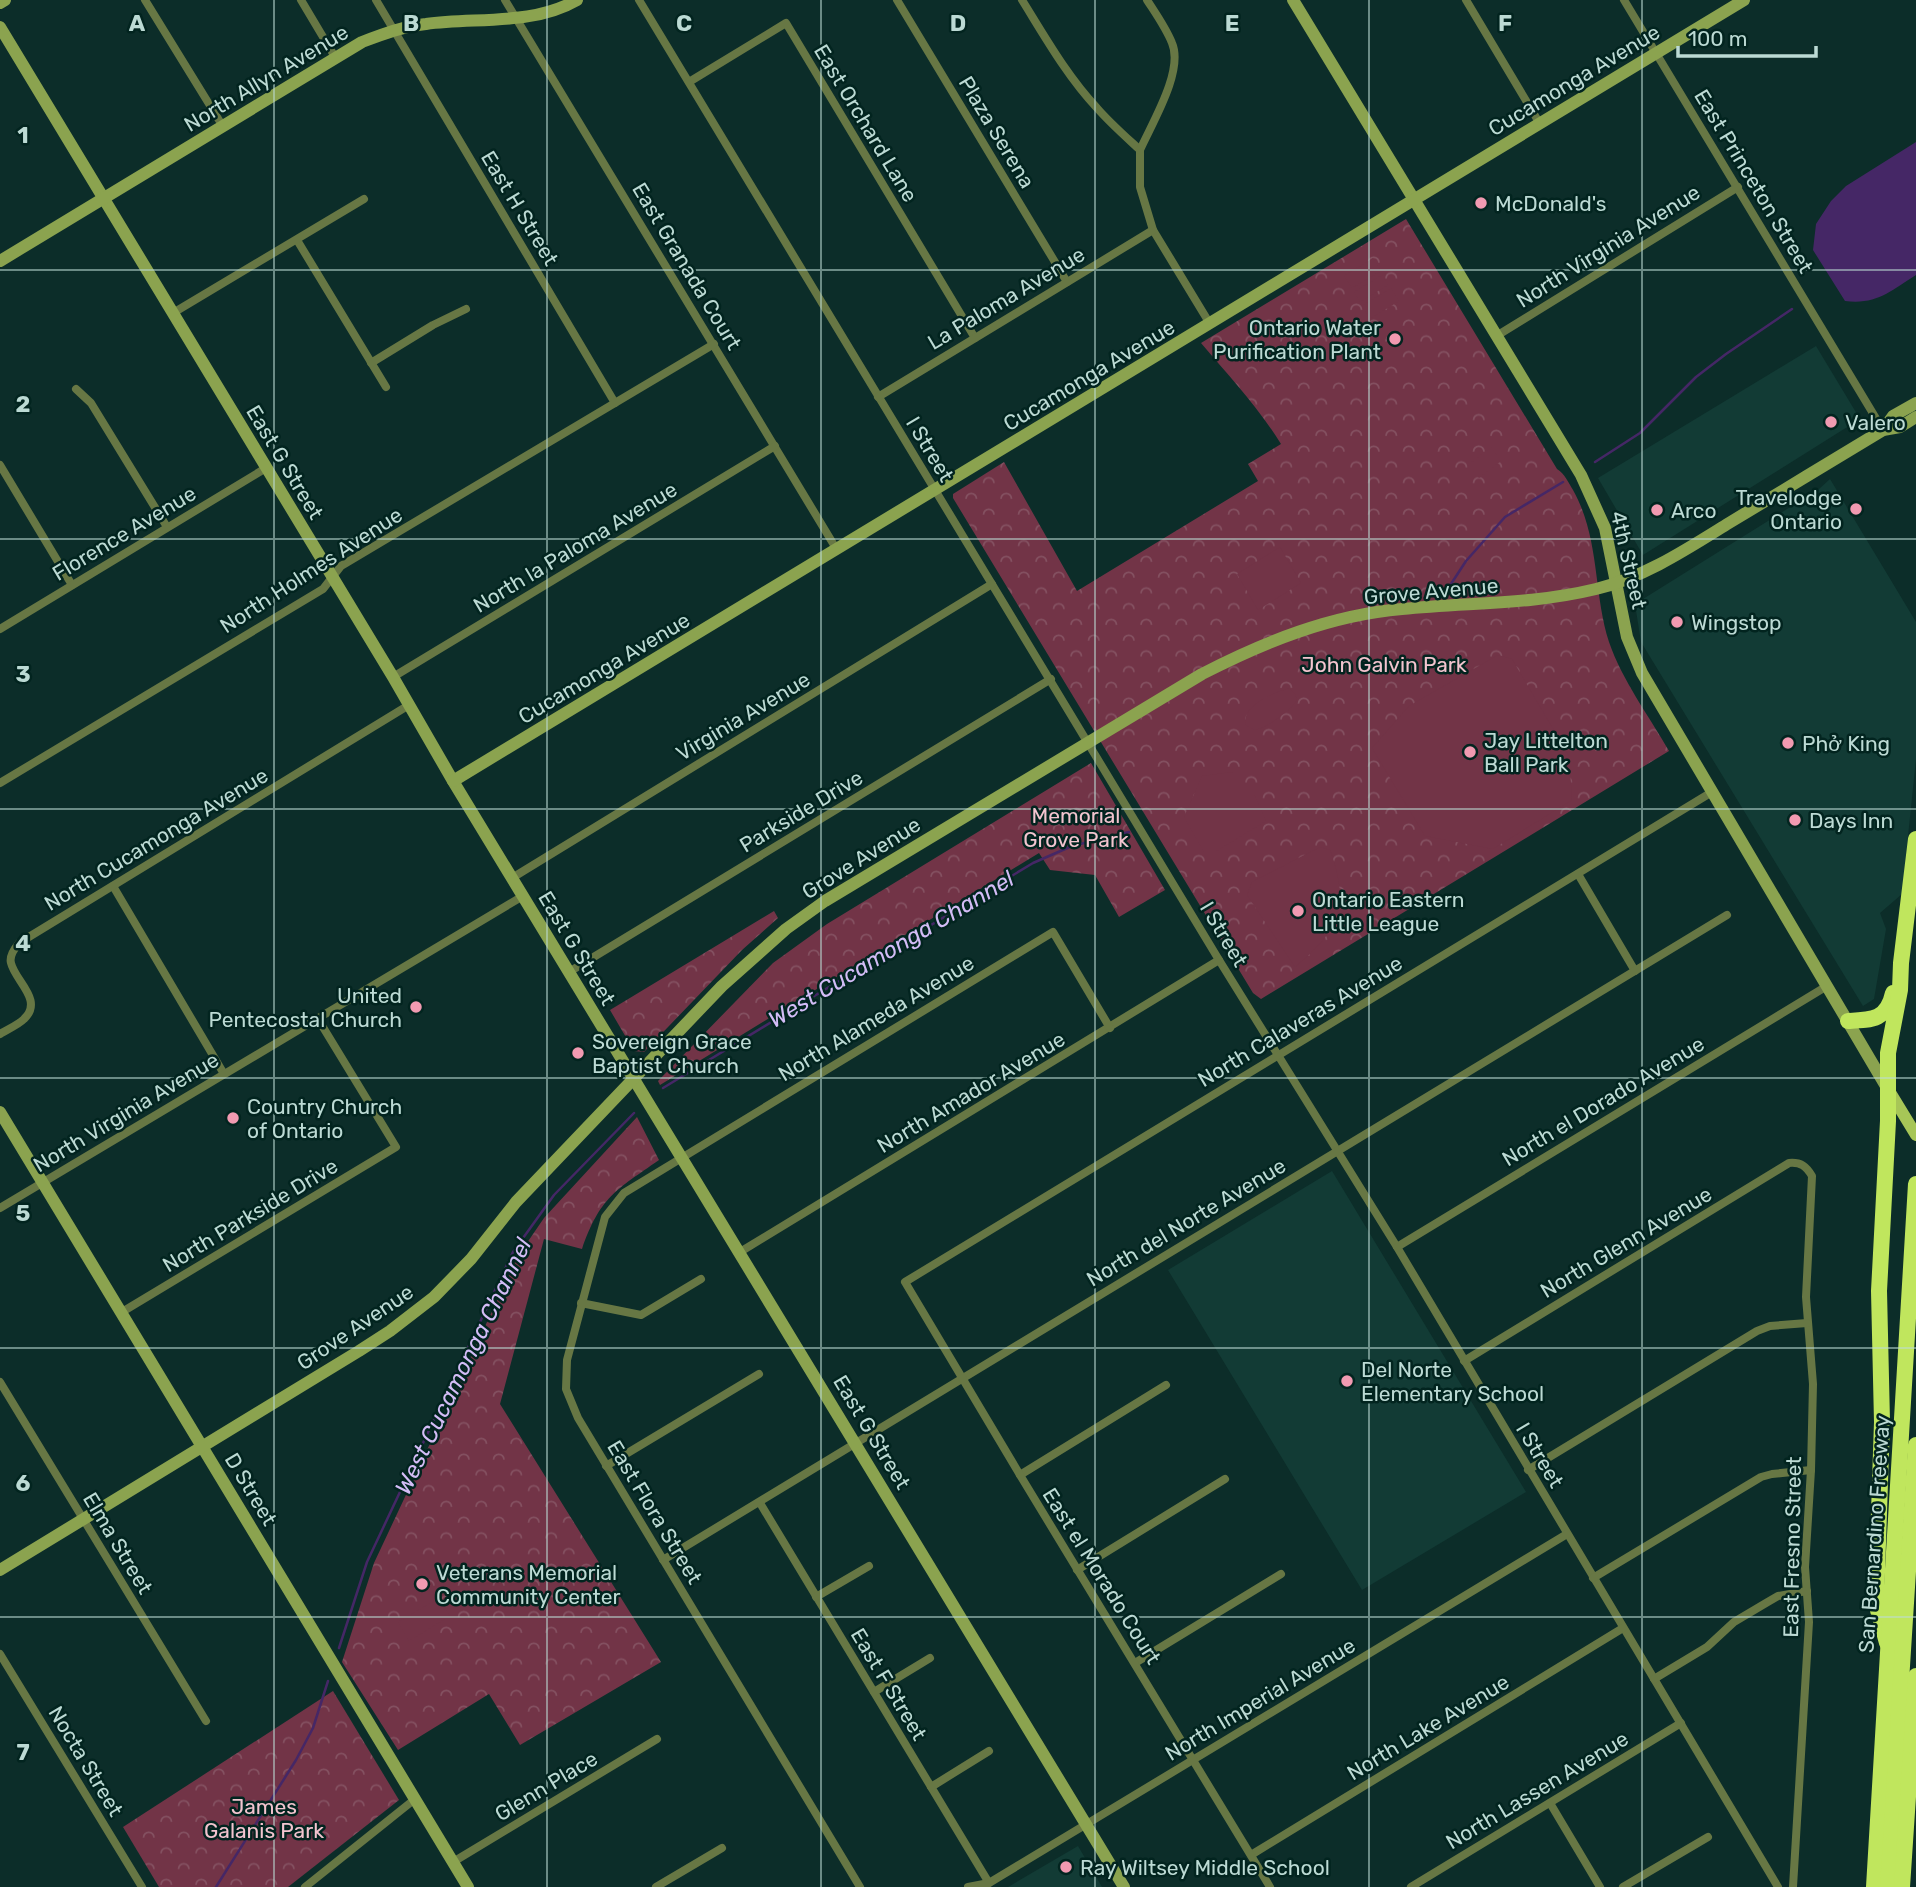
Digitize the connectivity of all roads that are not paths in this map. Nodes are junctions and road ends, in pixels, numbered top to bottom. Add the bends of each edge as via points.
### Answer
1 (5, 0) edge
2 (145, 0) edge
3 (301, 0) edge
4 (376, 0) edge
5 (505, 0) edge
6 (577, 0) edge
7 (639, 0) edge
8 (897, 0) edge
9 (1022, 0) edge
10 (1147, 0) edge
11 (1293, 0) edge
12 (1466, 0) edge
13 (1624, 0) edge
14 (1744, 0) edge
15 (0, 3) edge
16 (517, 19) junction
17 (0, 27) edge
18 (394, 30) junction
19 (1656, 52) junction
20 (335, 57) junction
21 (689, 82) junction
22 (1540, 124) junction
23 (222, 125) junction
24 (1140, 150) junction
25 (1738, 187) junction
26 (103, 198) junction
27 (364, 199) dead end
28 (1415, 200) junction
29 (1153, 230) junction
30 (298, 240) junction
31 (0, 261) edge
32 (1067, 282) junction
33 (466, 309) dead end
34 (173, 313) junction
35 (1210, 324) junction
36 (1498, 335) junction
37 (975, 338) junction
38 (714, 344) junction
39 (371, 363) junction
40 (386, 387) dead end
41 (76, 389) dead end
42 (878, 397) junction
43 (615, 403) junction
44 (1916, 403) edge
45 (1916, 417) edge
46 (1883, 430) junction
47 (775, 446) junction
48 (0, 465) edge
49 (266, 468) junction
50 (935, 491) junction
51 (167, 527) junction
52 (837, 550) junction
53 (332, 577) junction
54 (1616, 582) junction
55 (992, 584) junction
56 (72, 585) junction
57 (0, 629) edge
58 (393, 677) junction
59 (1051, 679) junction
60 (409, 705) junction
61 (1089, 742) junction
62 (453, 781) junction
63 (0, 783) edge
64 (1713, 792) junction
65 (1916, 839) edge
66 (1578, 874) junction
67 (512, 878) junction
68 (113, 886) junction
69 (523, 896) junction
70 (1727, 915) dead end
71 (1219, 960) junction
72 (1900, 963) junction
73 (1635, 971) junction
74 (569, 972) junction
75 (1827, 986) junction
76 (318, 1019) junction
77 (1848, 1021) junction
78 (1110, 1028) junction
79 (0, 1034) edge
80 (1279, 1054) junction
81 (224, 1074) junction
82 (633, 1079) junction
83 (1887, 1088) junction
84 (0, 1112) edge
85 (1916, 1135) edge
86 (1337, 1150) junction
87 (682, 1157) junction
88 (1807, 1168) joint
89 (43, 1182) junction
90 (1916, 1184) edge
91 (0, 1208) edge
92 (1397, 1247) junction
93 (740, 1252) junction
94 (701, 1279) dead end
95 (905, 1282) joint
96 (581, 1303) junction
97 (122, 1312) junction
98 (1807, 1322) junction
99 (1464, 1361) junction
100 (759, 1374) dead end
101 (964, 1378) junction
102 (0, 1382) edge
103 (1166, 1385) dead end
104 (856, 1444) junction
105 (1916, 1445) edge
106 (203, 1446) junction
107 (606, 1466) junction
108 (1528, 1470) junction
109 (1811, 1470) junction
110 (1020, 1475) junction
111 (1225, 1479) dead end
112 (760, 1503) junction
113 (83, 1520) junction
114 (1567, 1534) junction
115 (663, 1560) junction
116 (869, 1566) dead end
117 (0, 1570) edge
118 (1077, 1570) junction
119 (1281, 1574) dead end
120 (1593, 1578) junction
121 (1807, 1591) junction
122 (816, 1597) junction
123 (1623, 1628) junction
124 (1888, 1643) junction
125 (0, 1654) edge
126 (930, 1658) dead end
127 (1135, 1663) junction
128 (1916, 1676) edge
129 (1654, 1679) junction
130 (874, 1692) junction
131 (205, 1721) dead end
132 (1681, 1723) junction
133 (657, 1739) dead end
134 (989, 1751) dead end
135 (1193, 1759) junction
136 (931, 1787) junction
137 (415, 1799) junction
138 (1550, 1803) junction
139 (1086, 1824) junction
140 (1708, 1837) dead end
141 (722, 1848) dead end
142 (1251, 1855) junction
143 (453, 1862) junction
144 (989, 1883) junction
145 (142, 1887) edge
146 (305, 1887) edge
147 (468, 1887) edge
148 (656, 1887) edge
149 (860, 1887) edge
150 (968, 1887) edge
151 (1124, 1887) edge
152 (1270, 1887) edge
153 (1411, 1887) edge
154 (1600, 1887) edge
155 (1623, 1887) edge
156 (1778, 1887) edge
157 (1793, 1887) edge
158 (1874, 1887) edge
159 (1888, 1887) edge
160 (1902, 1887) edge

1 - 15 street
2 - 23 street
3 - 20 street
4 - 18 street, East H Street
5 - 16 street, East Granada Court
6 - 16 street, North Allyn Avenue
7 - 21 street, I Street
8 - 32 street, Plaza Serena
9 - 24 street via 1097,109
10 - 24 street via 1173,44 1176,60
11 - 28 street, 4th Street
12 - 22 street
13 - 19 street, East Princeton Street
14 - 19 street, Cucamonga Avenue
16 - 18 street, North Allyn Avenue
16 - 38 street, East Granada Court
17 - 26 street, East G Street
18 - 20 street, North Allyn Avenue
18 - 43 street, East H Street
19 - 22 street, Cucamonga Avenue
19 - 25 street, East Princeton Street
20 - 23 street, North Allyn Avenue
21 - 37 street, East Orchard Lane via 786,23
21 - 42 street, I Street
22 - 28 street, Cucamonga Avenue
23 - 26 street, North Allyn Avenue
24 - 29 street via 1140,187
25 - 36 street, North Virginia Avenue
25 - 46 street, East Princeton Street
26 - 31 street, North Allyn Avenue
26 - 34 street, East G Street
27 - 30 street
28 - 35 street, Cucamonga Avenue
28 - 36 street, 4th Street
29 - 32 street, La Paloma Avenue
29 - 35 street
30 - 34 street
30 - 39 street
32 - 37 street, La Paloma Avenue
33 - 39 street
34 - 49 street, East G Street
35 - 50 street, Cucamonga Avenue
36 - 54 street, 4th Street via 1579,470 1605,528
37 - 42 street, La Paloma Avenue
38 - 43 street, North Holmes Avenue
38 - 47 street, East Granada Court
39 - 40 street
41 - 51 street via 90,403
42 - 50 street, I Street
43 - 53 street, North Holmes Avenue via 341,566
44 - 46 street, Grove Avenue via 1893,416
45 - 46 street, Grove Avenue
46 - 54 street, Grove Avenue via 1672,558
47 - 52 street, East Granada Court
47 - 58 street, North la Paloma Avenue
48 - 56 street
49 - 51 street, Florence Avenue
49 - 53 street, East G Street
50 - 52 street, Cucamonga Avenue
50 - 55 street, I Street
51 - 56 street, Florence Avenue
52 - 62 street, Cucamonga Avenue
53 - 58 street, East G Street
53 - 63 street, North Holmes Avenue via 323,589
54 - 61 street, Grove Avenue via 1546,599 1399,609 1317,625 1251,648
54 - 64 street, 4th Street via 1637,662
55 - 59 street, I Street
55 - 67 street, Virginia Avenue
56 - 57 street, Florence Avenue
58 - 60 street, East G Street
59 - 61 street, I Street
59 - 74 street, Parkside Drive
60 - 62 street, East G Street
60 - 68 street, North Cucamonga Avenue
61 - 71 street, I Street
61 - 82 street, Grove Avenue via 786,929 722,986
62 - 67 street, East G Street
64 - 66 street, North Calaveras Avenue
64 - 75 street, 4th Street
65 - 72 highway
66 - 73 street
66 - 80 street, North Calaveras Avenue
67 - 69 street, East G Street
68 - 79 street, North Cucamonga Avenue via 12,951 11,963 30,995 30,1008 26,1018
68 - 81 street
69 - 74 street, East G Street
69 - 76 street, North Virginia Avenue
70 - 73 street, North del Norte Avenue
71 - 78 street, North Amador Avenue
71 - 80 street, I Street
72 - 77 highway via 1885,1012 1872,1020
72 - 83 highway
73 - 86 street, North del Norte Avenue
74 - 82 street, East G Street
75 - 77 street, 4th Street
75 - 92 street, North el Dorado Avenue
76 - 81 street, North Virginia Avenue
76 - 97 street, North Parkside Drive via 396,1147
77 - 83 street, 4th Street
78 - 87 street, North Alameda Avenue via 1053,932
78 - 93 street, North Amador Avenue
80 - 86 street, I Street
80 - 95 street, North Calaveras Avenue
81 - 89 street, North Virginia Avenue
82 - 87 street, East G Street
82 - 106 street, Grove Avenue via 434,1297 390,1331
83 - 85 main road, 4th Street
83 - 124 highway via 1879,1291 1882,1422 1876,1603
84 - 89 street, D Street
86 - 92 street, I Street
86 - 101 street, North del Norte Avenue
87 - 93 street, East G Street
87 - 96 street, East Flora Street via 624,1193 605,1217
88 - 98 street, East Fresno Street via 1812,1177
88 - 99 street, North Glenn Avenue via 1789,1163
89 - 91 street, North Virginia Avenue
89 - 97 street, D Street
90 - 124 highway, San Bernardino Freeway
92 - 99 street, I Street
93 - 104 street, East G Street
94 - 96 street via 641,1315
95 - 101 street, East el Morado Court
96 - 107 street, East Flora Street via 567,1360 566,1389
97 - 106 street, D Street
98 - 108 street via 1757,1331
98 - 109 street, East Fresno Street via 1813,1384
99 - 108 street, I Street
100 - 107 street
101 - 104 street, North del Norte Avenue
101 - 110 street, East el Morado Court
102 - 113 street, Elma Street
103 - 110 street
104 - 112 street, North del Norte Avenue
104 - 139 street, East G Street
105 - 159 highway
106 - 113 street, Grove Avenue
106 - 137 street, D Street
107 - 115 street, East Flora Street
108 - 114 street, I Street
109 - 120 street via 1761,1477
109 - 121 street, East Fresno Street
110 - 118 street, East el Morado Court
111 - 118 street
112 - 115 street, North del Norte Avenue
112 - 122 street, East F Street
113 - 117 street, Grove Avenue
113 - 131 street, Elma Street
114 - 120 street, I Street
114 - 135 street, North Imperial Avenue
115 - 149 street, East Flora Street
116 - 122 street
118 - 127 street, East el Morado Court
119 - 127 street
120 - 123 street, I Street
121 - 129 street via 1778,1596
121 - 157 street, East Fresno Street
122 - 130 street, East F Street
123 - 129 street, I Street
123 - 142 street, North Lake Avenue
124 - 158 highway, San Bernardino Freeway
125 - 145 street, Nocta Street
126 - 130 street
127 - 135 street, East el Morado Court
128 - 160 highway
129 - 132 street, I Street
130 - 136 street, East F Street
132 - 138 street, North Lassen Avenue
132 - 156 street, I Street
133 - 143 street, Glenn Place
134 - 136 street
135 - 139 street, North Imperial Avenue
135 - 142 street, East el Morado Court
136 - 144 street, East F Street
137 - 143 street, D Street
137 - 146 street
138 - 153 street, North Lassen Avenue
138 - 154 street
139 - 144 street, North Imperial Avenue
139 - 151 street, East G Street
140 - 155 street
141 - 148 street
142 - 152 street, East el Morado Court
143 - 147 street, D Street
144 - 150 street, North Imperial Avenue

